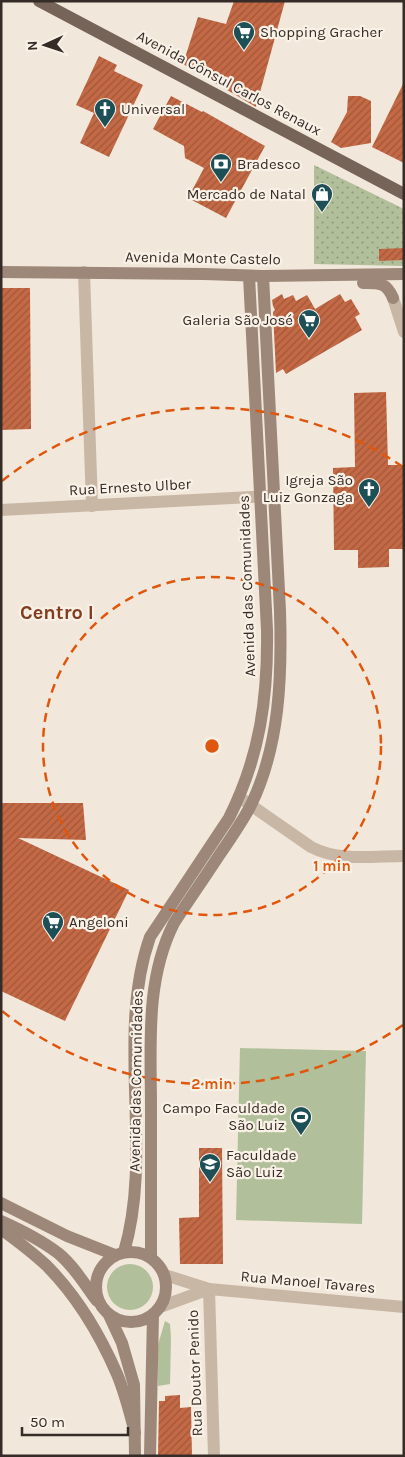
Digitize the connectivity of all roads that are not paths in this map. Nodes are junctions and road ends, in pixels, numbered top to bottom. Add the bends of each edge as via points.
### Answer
1 (39, 1) edge
2 (404, 194) edge
3 (1, 272) edge
4 (84, 272) junction
5 (404, 274) edge
6 (249, 276) junction
7 (263, 276) junction
8 (312, 276) junction
9 (404, 282) edge
10 (393, 298) junction
11 (258, 307) junction
12 (404, 332) edge
13 (261, 375) junction
14 (273, 496) junction
15 (260, 497) junction
16 (92, 506) junction
17 (1, 510) edge
18 (267, 630) junction
19 (281, 631) junction
20 (267, 657) junction
21 (281, 658) junction
22 (263, 713) junction
23 (276, 715) junction
24 (239, 797) junction
25 (251, 805) junction
26 (404, 856) edge
27 (136, 1088) junction
28 (151, 1088) junction
29 (135, 1178) junction
30 (151, 1179) junction
31 (1, 1203) edge
32 (1, 1221) edge
33 (1, 1229) edge
34 (119, 1254) junction
35 (151, 1257) junction
36 (165, 1275) junction
37 (209, 1289) junction
38 (404, 1307) edge
39 (105, 1311) junction
40 (157, 1311) junction
41 (135, 1432) junction
42 (135, 1456) edge
43 (150, 1456) edge
44 (214, 1456) edge

1 - 2 main road, Avenida Cônsul Carlos Renaux
3 - 4 main road, Avenida Monte Castelo
4 - 6 main road, Avenida Monte Castelo
4 - 16 street
5 - 8 main road, Avenida Monte Castelo
6 - 7 main road, Avenida Monte Castelo
6 - 11 main road, Avenida das Comunidades
7 - 8 main road, Avenida Monte Castelo
7 - 11 main road, Avenida das Comunidades
8 - 10 main road via 334,283 384,285
9 - 10 main road via 396,286
10 - 12 street
11 - 13 main road, Avenida das Comunidades
13 - 14 main road, Avenida das Comunidades
13 - 15 main road, Avenida das Comunidades
14 - 15 street, Rua Ernesto Ulber
14 - 19 main road, Avenida das Comunidades
15 - 16 street, Rua Ernesto Ulber
15 - 18 main road, Avenida das Comunidades
16 - 17 street, Rua Ernesto Ulber
18 - 19 main road
18 - 20 main road, Avenida das Comunidades
19 - 21 main road, Avenida das Comunidades
20 - 21 main road
20 - 22 main road, Avenida das Comunidades
21 - 23 main road, Avenida das Comunidades
22 - 23 main road
22 - 24 main road, Avenida das Comunidades via 253,759
23 - 25 main road, Avenida das Comunidades via 265,767
24 - 25 street
24 - 27 main road, Avenida das Comunidades via 229,818 148,944 136,1008
25 - 26 street via 323,853
25 - 28 main road, Avenida das Comunidades via 166,939 155,978 151,1012
27 - 28 main road
27 - 29 main road, Avenida das Comunidades
28 - 30 main road, Avenida das Comunidades
29 - 30 main road
29 - 34 main road, Avenida das Comunidades via 132,1211
30 - 35 main road, Avenida das Comunidades
31 - 34 main road via 67,1236
32 - 39 main road via 58,1254 74,1269
33 - 41 main road via 46,1265 79,1307 118,1375
34 - 35 main road via 142,1253
34 - 39 main road via 106,1262 99,1272 96,1290
35 - 36 main road
36 - 37 street, Rua Manoel Tavares
36 - 40 main road via 165,1297
37 - 38 street, Rua Manoel Tavares
37 - 40 street, Rua Manoel Tavares
37 - 44 street, Rua Doutor Penido
39 - 40 main road via 120,1321 131,1322 143,1321
39 - 41 main road via 122,1343 134,1385
40 - 43 main road
41 - 42 main road

